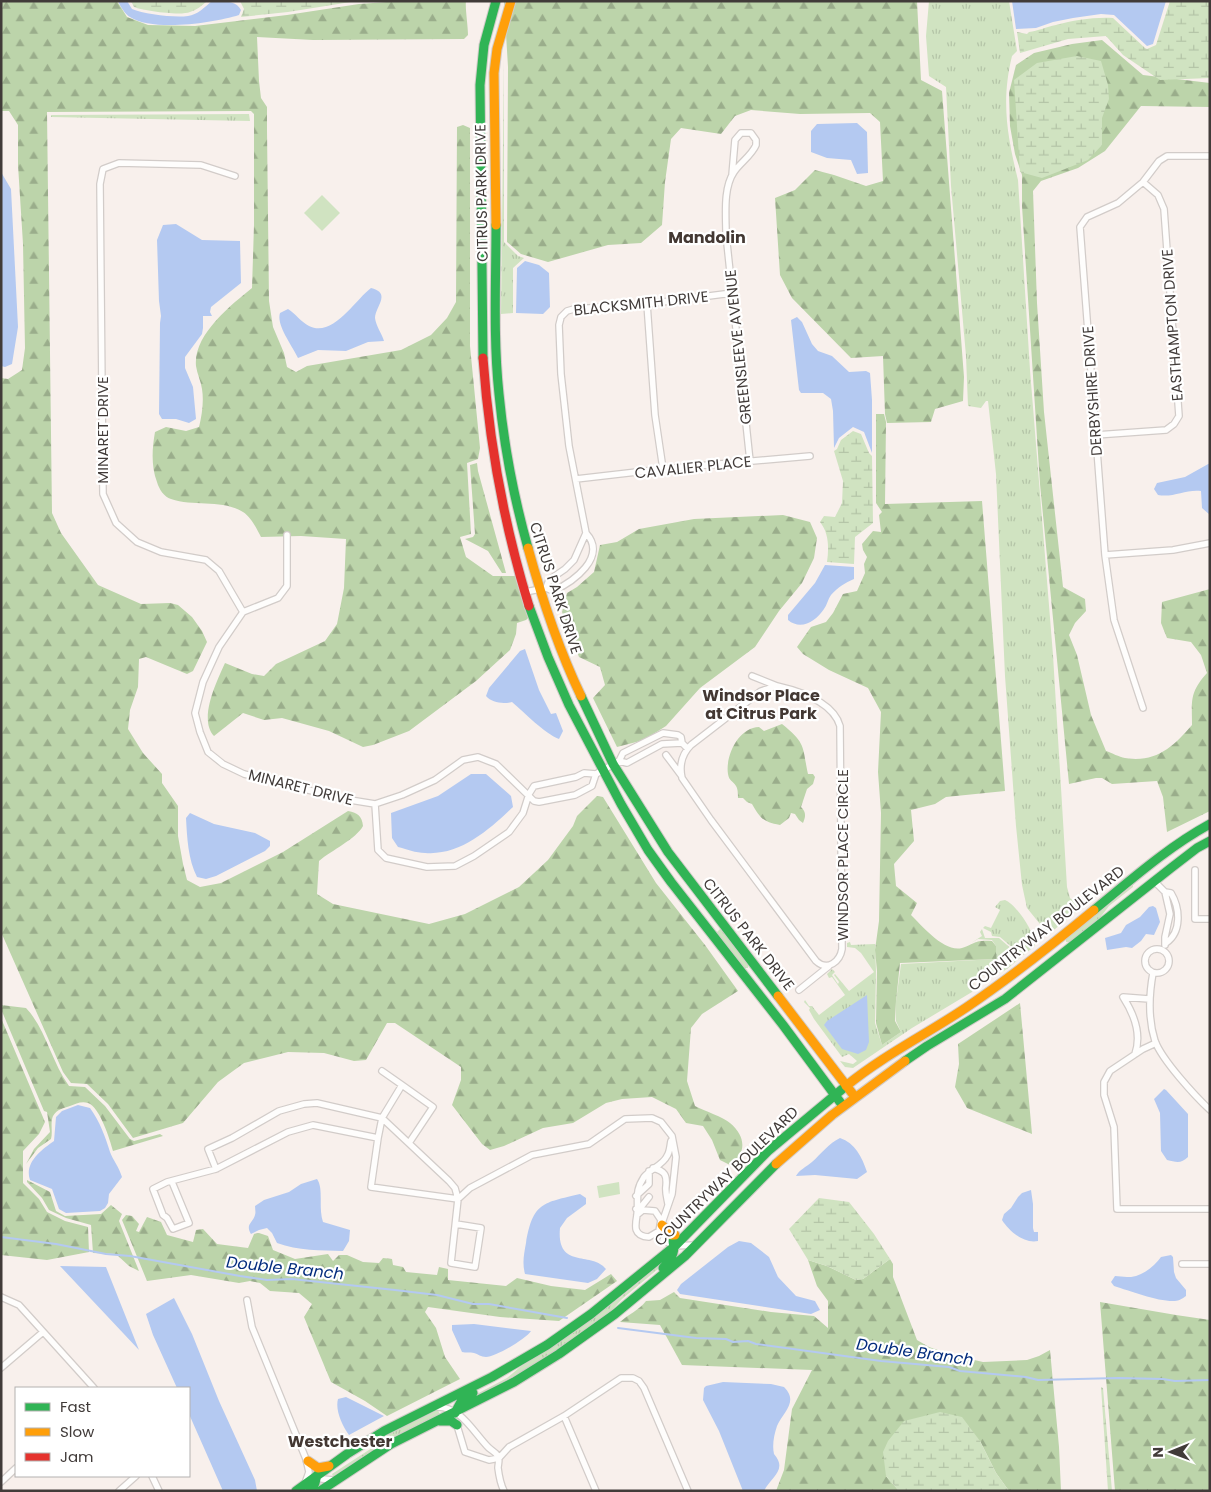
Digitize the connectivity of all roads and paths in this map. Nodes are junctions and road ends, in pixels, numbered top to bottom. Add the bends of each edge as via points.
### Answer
1 (496, 1) edge
2 (510, 1) edge
3 (1210, 156) edge
4 (732, 175) junction
5 (235, 176) dead end
6 (1143, 182) junction
7 (732, 293) junction
8 (647, 304) junction
9 (1096, 435) junction
10 (810, 456) dead end
11 (750, 461) junction
12 (663, 469) junction
13 (576, 480) junction
14 (586, 533) junction
15 (288, 535) dead end
16 (1210, 543) edge
17 (1105, 555) junction
18 (543, 589) junction
19 (525, 592) junction
20 (244, 612) junction
21 (752, 676) dead end
22 (760, 679) junction
23 (777, 686) junction
24 (761, 691) junction
25 (1143, 708) dead end
26 (682, 743) junction
27 (688, 748) junction
28 (666, 755) dead end
29 (682, 760) junction
30 (672, 762) junction
31 (616, 763) junction
32 (599, 772) junction
33 (682, 778) junction
34 (529, 794) junction
35 (375, 804) junction
36 (1210, 824) edge
37 (1210, 841) edge
38 (1144, 869) junction
39 (1195, 870) dead end
40 (1154, 881) junction
41 (1210, 919) edge
42 (1050, 945) junction
43 (1162, 950) junction
44 (1059, 957) junction
45 (829, 966) junction
46 (1153, 973) junction
47 (799, 990) dead end
48 (989, 992) junction
49 (1149, 999) junction
50 (997, 1004) junction
51 (1156, 1043) junction
52 (1135, 1055) junction
53 (382, 1071) dead end
54 (402, 1085) junction
55 (846, 1086) junction
56 (835, 1095) junction
57 (855, 1097) junction
58 (843, 1106) junction
59 (1210, 1110) edge
60 (382, 1118) junction
61 (672, 1136) junction
62 (378, 1138) junction
63 (409, 1143) junction
64 (216, 1169) junction
65 (651, 1170) junction
66 (172, 1182) junction
67 (649, 1197) dead end
68 (458, 1199) junction
69 (668, 1209) junction
70 (1210, 1209) edge
71 (640, 1210) junction
72 (456, 1224) junction
73 (662, 1224) junction
74 (687, 1233) junction
75 (657, 1234) junction
76 (667, 1237) junction
77 (698, 1243) junction
78 (675, 1246) junction
79 (663, 1256) junction
80 (1182, 1264) dead end
81 (1210, 1264) edge
82 (1, 1297) edge
83 (247, 1300) dead end
84 (615, 1314) junction
85 (42, 1332) junction
86 (522, 1360) junction
87 (1, 1368) edge
88 (93, 1387) edge
89 (473, 1403) junction
90 (431, 1408) junction
91 (455, 1413) junction
92 (564, 1416) junction
93 (435, 1422) junction
94 (461, 1422) junction
95 (499, 1458) junction
96 (307, 1460) junction
97 (331, 1465) junction
98 (15, 1469) edge
99 (317, 1475) junction
100 (135, 1477) edge
101 (152, 1477) edge
102 (335, 1480) junction
103 (1, 1482) edge
104 (303, 1489) edge
105 (119, 1491) edge
106 (158, 1491) edge
107 (320, 1491) edge
108 (504, 1491) edge
109 (596, 1491) edge
110 (688, 1491) edge

1 - 19 street, CITRUS PARK DRIVE via 484,45 480,85 483,351 495,464
2 - 18 street, CITRUS PARK DRIVE via 494,73 498,367 516,505
3 - 6 street, DERBYSHIRE DRIVE via 1167,156 1159,160
4 - 4 street, GREENSLEEVE AVENUE via 735,140 741,133 750,133 756,145
4 - 7 street, GREENSLEEVE AVENUE via 726,212
5 - 20 street, MINARET DRIVE via 201,165 119,163 103,168 100,184 103,494 116,523 137,542 161,552 206,560 219,570
6 - 9 street, DERBYSHIRE DRIVE via 1118,203 1087,217 1080,227
6 - 9 street, EASTHAMPTON DRIVE via 1158,195 1164,209 1179,416 1166,430
7 - 8 street, BLACKSMITH DRIVE
7 - 11 street, GREENSLEEVE AVENUE
8 - 12 street
8 - 13 street, BLACKSMITH DRIVE via 574,309 561,317 561,374
9 - 17 street, DERBYSHIRE DRIVE
10 - 11 street, CAVALIER PLACE
11 - 12 street, CAVALIER PLACE
12 - 13 street, CAVALIER PLACE
13 - 14 street, BLACKSMITH DRIVE
14 - 18 street via 574,560
14 - 18 street, BLACKSMITH DRIVE via 590,538 592,556 586,567 554,591
15 - 20 street via 287,586 278,598
16 - 17 street via 1173,550
17 - 25 street, DERBYSHIRE DRIVE via 1114,620
18 - 19 street, BLACKSMITH DRIVE
18 - 31 street, CITRUS PARK DRIVE via 556,639
19 - 32 street, CITRUS PARK DRIVE via 541,640
20 - 35 street, MINARET DRIVE via 219,647 199,697 195,713 208,752 244,774 344,800
21 - 22 street, WINDSOR PLACE CIRCLE
22 - 23 street, WINDSOR PLACE CIRCLE
22 - 24 street
23 - 24 street
23 - 45 street, WINDSOR PLACE CIRCLE via 793,690 828,708 840,726 842,949 841,956
24 - 27 street
26 - 27 street
26 - 31 street via 662,744 627,763
26 - 31 street via 678,735 663,734 622,753
27 - 29 street
28 - 30 street
29 - 30 street via 677,765
29 - 33 street
30 - 33 street
31 - 32 street, MINARET DRIVE
31 - 55 street, CITRUS PARK DRIVE via 668,852
32 - 34 street, MINARET DRIVE via 534,786
32 - 34 street, MINARET DRIVE via 592,786 575,795 539,802
32 - 56 street, CITRUS PARK DRIVE via 655,861
33 - 45 street via 816,961
34 - 35 street, MINARET DRIVE via 496,764 478,757 463,760 435,780
34 - 35 street via 523,813 510,832 454,866 427,867 386,858 378,850
36 - 38 street, COUNTRYWAY BOULEVARD
37 - 40 street, COUNTRYWAY BOULEVARD
38 - 40 street
38 - 42 street, COUNTRYWAY BOULEVARD
39 - 41 street via 1194,919
40 - 43 street via 1165,892 1171,893 1178,914 1172,939
40 - 44 street, COUNTRYWAY BOULEVARD
42 - 44 street
42 - 48 street, COUNTRYWAY BOULEVARD
43 - 46 street via 1169,958 1168,967 1162,973
43 - 46 street via 1150,951 1146,957 1146,965
44 - 50 street, COUNTRYWAY BOULEVARD
45 - 47 street, WINDSOR PLACE CIRCLE
46 - 49 street
48 - 50 street
48 - 55 street, COUNTRYWAY BOULEVARD via 895,1050
49 - 51 street
49 - 52 street via 1124,997 1135,1019 1138,1035
50 - 57 street, COUNTRYWAY BOULEVARD via 927,1046
51 - 52 street
51 - 59 street via 1178,1075
52 - 70 street via 1110,1071 1104,1082 1104,1095 1114,1127 1117,1209
53 - 54 street
54 - 60 street
54 - 63 street via 434,1106
55 - 56 street, COUNTRYWAY BOULEVARD
55 - 57 street, CITRUS PARK DRIVE
56 - 58 street, CITRUS PARK DRIVE
56 - 74 street, COUNTRYWAY BOULEVARD via 768,1151
57 - 58 street, COUNTRYWAY BOULEVARD
58 - 77 street, COUNTRYWAY BOULEVARD via 778,1162
60 - 62 street
60 - 63 street
60 - 64 street via 317,1103 279,1110 208,1149
61 - 65 street via 667,1156
61 - 68 street via 661,1122 652,1118 625,1119 589,1144 532,1155 470,1188
61 - 69 street via 676,1157
62 - 64 street via 313,1125 288,1132
62 - 68 street via 371,1187
63 - 68 street via 449,1180
64 - 66 street
65 - 69 street via 666,1174
65 - 71 street via 639,1184 636,1196
66 - 66 street via 189,1223 173,1229 163,1215 153,1188
67 - 71 street
68 - 72 street
69 - 73 street
71 - 73 street via 658,1214
71 - 75 street via 635,1228 640,1235 649,1237
72 - 72 street via 480,1228 475,1267 451,1263
73 - 75 street
73 - 76 street
74 - 76 street
74 - 78 street, COUNTRYWAY BOULEVARD
75 - 76 street
76 - 78 street
76 - 79 street
77 - 78 street
77 - 84 street, COUNTRYWAY BOULEVARD
78 - 79 street, COUNTRYWAY BOULEVARD
78 - 84 street via 671,1261 626,1298
79 - 86 street, COUNTRYWAY BOULEVARD via 590,1314
80 - 81 street
82 - 85 street via 19,1305
83 - 96 street via 252,1327
84 - 89 street, COUNTRYWAY BOULEVARD via 559,1354
85 - 87 street
85 - 88 street
86 - 90 street, COUNTRYWAY BOULEVARD
86 - 91 street via 505,1376 462,1400
89 - 91 street, COUNTRYWAY BOULEVARD
89 - 94 street
90 - 91 street via 447,1408
90 - 97 street, COUNTRYWAY BOULEVARD via 384,1431
91 - 93 street, COUNTRYWAY BOULEVARD
91 - 94 street
92 - 95 street via 510,1447
92 - 109 street
92 - 110 street via 621,1378 639,1381
93 - 94 street
93 - 102 street, COUNTRYWAY BOULEVARD via 391,1444
94 - 95 street
94 - 95 street via 465,1452 489,1460
95 - 108 street via 500,1484
96 - 97 street via 318,1468
96 - 99 street
96 - 104 street via 309,1472
97 - 99 street, COUNTRYWAY BOULEVARD
98 - 103 street
99 - 102 street
99 - 104 street via 315,1483
100 - 105 street
101 - 106 street
102 - 107 street, COUNTRYWAY BOULEVARD

